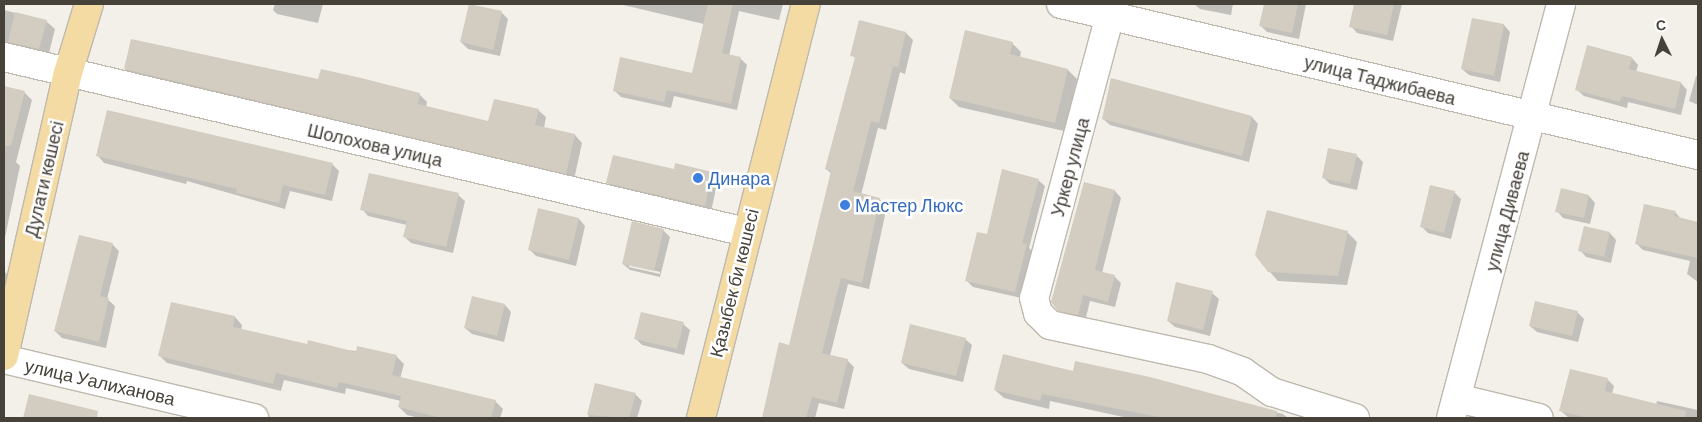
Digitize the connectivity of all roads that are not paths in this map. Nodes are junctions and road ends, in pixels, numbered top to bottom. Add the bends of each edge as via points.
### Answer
1 (89, 4) edge
2 (806, 4) edge
3 (1061, 4) edge
4 (1561, 4) edge
5 (1112, 10) edge
6 (4, 56) edge
7 (68, 73) junction
8 (1533, 117) junction
9 (1698, 155) edge
10 (746, 232) junction
11 (4, 358) edge
12 (1454, 408) edge
13 (254, 418) edge
14 (701, 418) edge
15 (1355, 418) edge
16 (1539, 418) edge

1 - 7 main road, Дулати көшесі
2 - 10 main road, Қазыбек би көшесі
3 - 5 street, улица Таджибаева
4 - 8 street, улица Диваева
5 - 8 street, улица Таджибаева
5 - 15 street, Уркер улица via 1034,298 1038,313 1050,325 1208,359 1243,372 1272,392
6 - 7 street, Шолохова улица
7 - 10 street, Шолохова улица
7 - 11 main road, Дулати көшесі
8 - 9 street, улица Таджибаева
8 - 12 street, улица Диваева
10 - 14 main road, Қазыбек би көшесі
11 - 13 street, улица Уалиханова
12 - 16 street

